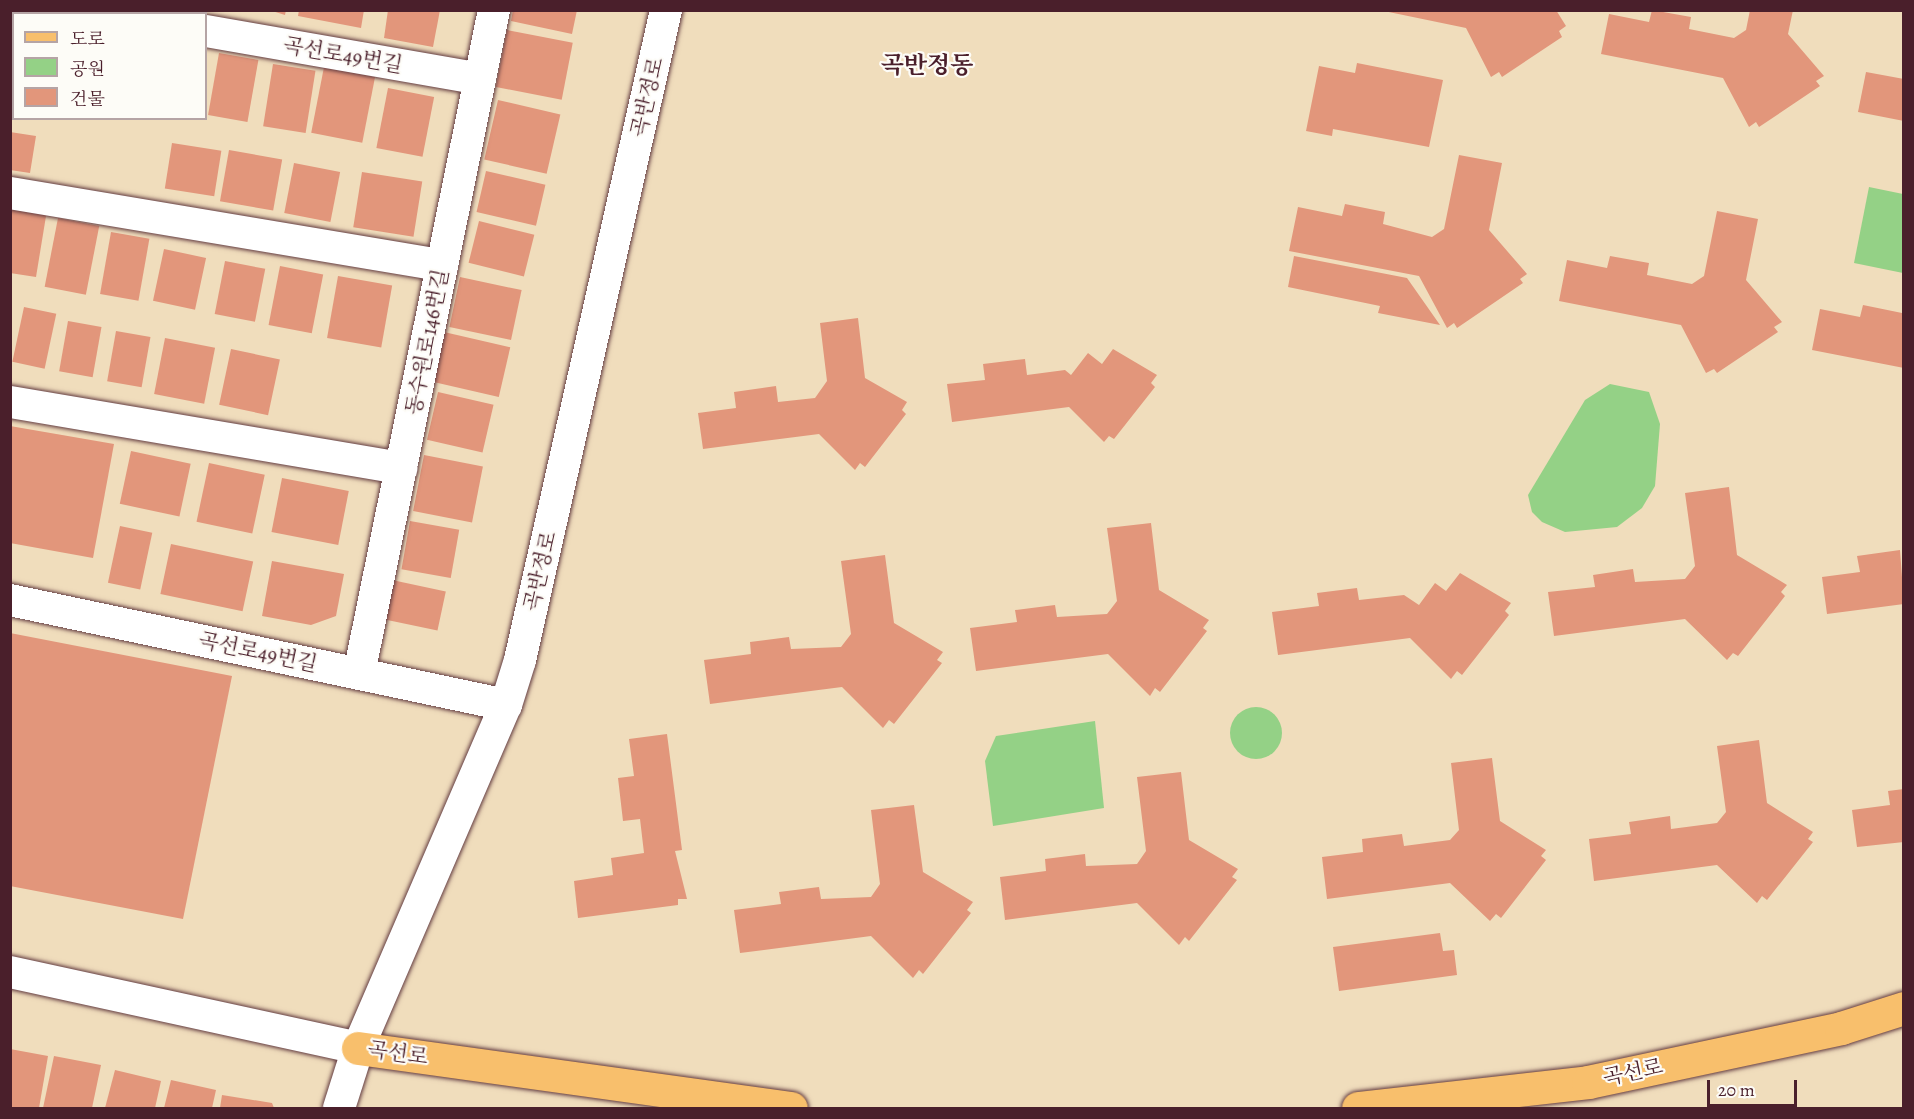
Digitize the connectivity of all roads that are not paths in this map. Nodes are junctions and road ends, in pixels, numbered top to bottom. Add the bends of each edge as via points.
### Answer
1 (494, 10) edge
2 (666, 10) edge
3 (207, 31) edge
4 (480, 79) junction
5 (10, 193) edge
6 (442, 265) junction
7 (10, 402) edge
8 (401, 468) junction
9 (10, 600) edge
10 (359, 674) junction
11 (506, 705) junction
12 (10, 972) edge
13 (1904, 1008) edge
14 (358, 1048) junction
15 (339, 1108) edge
16 (791, 1108) edge
17 (1358, 1108) edge

1 - 4 street, 동수원로146번길
2 - 11 street, 곡반정로
3 - 4 street, 곡선로49번길
4 - 6 street, 동수원로146번길
5 - 6 street
6 - 8 street, 동수원로146번길
7 - 8 street
8 - 10 street, 동수원로146번길
9 - 10 street, 곡선로49번길
10 - 11 street, 곡선로49번길
11 - 14 street, 곡반정로
12 - 14 street, 곡선로
13 - 17 main road, 곡선로 via 1841,1028 1588,1082
14 - 15 street, 곡반정로
14 - 16 main road, 곡선로

